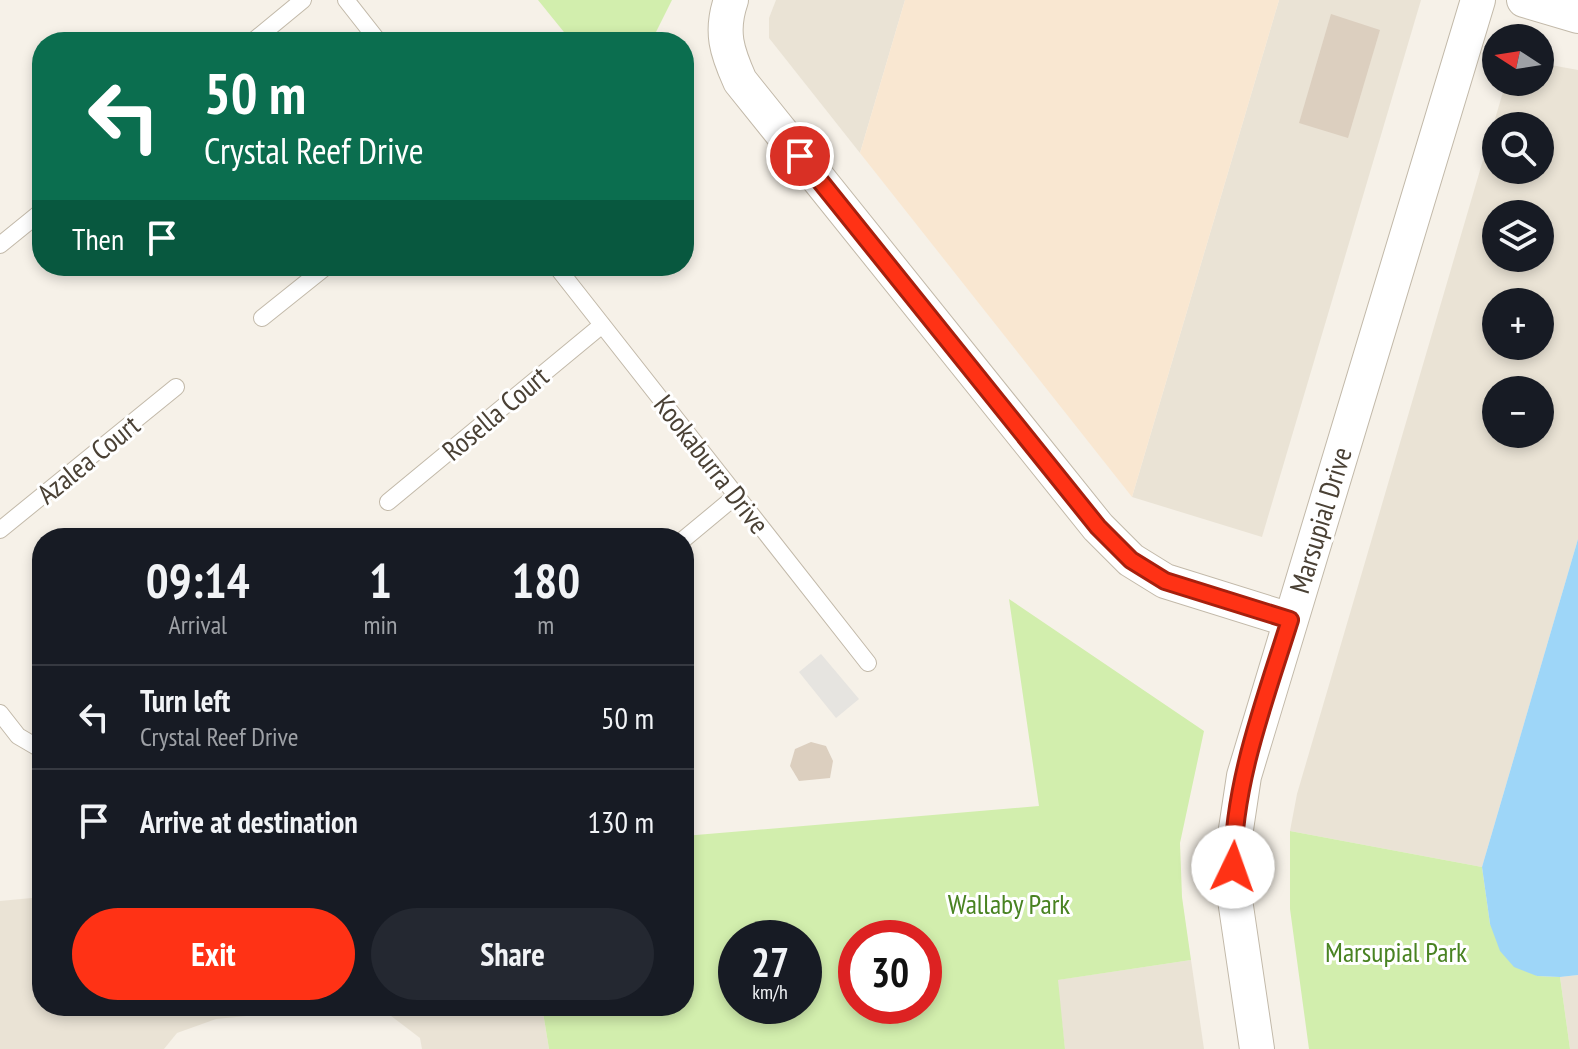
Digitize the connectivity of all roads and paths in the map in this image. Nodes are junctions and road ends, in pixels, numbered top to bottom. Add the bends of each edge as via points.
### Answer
1 (303, 0) edge
2 (346, 0) edge
3 (731, 0) edge
4 (1478, 0) edge
5 (1524, 0) edge
6 (1578, 16) edge
7 (264, 32) edge
8 (371, 32) edge
9 (32, 219) edge
10 (0, 245) edge
11 (314, 276) edge
12 (564, 276) edge
13 (262, 318) dead end
14 (602, 325) junction
15 (176, 387) dead end
16 (737, 495) junction
17 (388, 502) dead end
18 (0, 530) edge
19 (694, 531) edge
20 (1290, 620) junction
21 (868, 663) dead end
22 (0, 713) edge
23 (32, 744) edge
24 (1257, 1049) edge

1 - 7 lane
2 - 8 lane
3 - 20 street via 726,50 740,81 1098,527 1131,560 1165,581
4 - 20 street, Marsupial Drive
5 - 6 street
9 - 10 lane
11 - 13 lane
12 - 14 lane, Kookaburra Drive
14 - 16 lane, Kookaburra Drive
14 - 17 lane, Rosella Court
15 - 18 lane, Azalea Court
16 - 19 lane
16 - 21 lane, Kookaburra Drive
20 - 24 street, Marsupial Drive via 1244,776 1233,849 1233,886
22 - 23 lane

